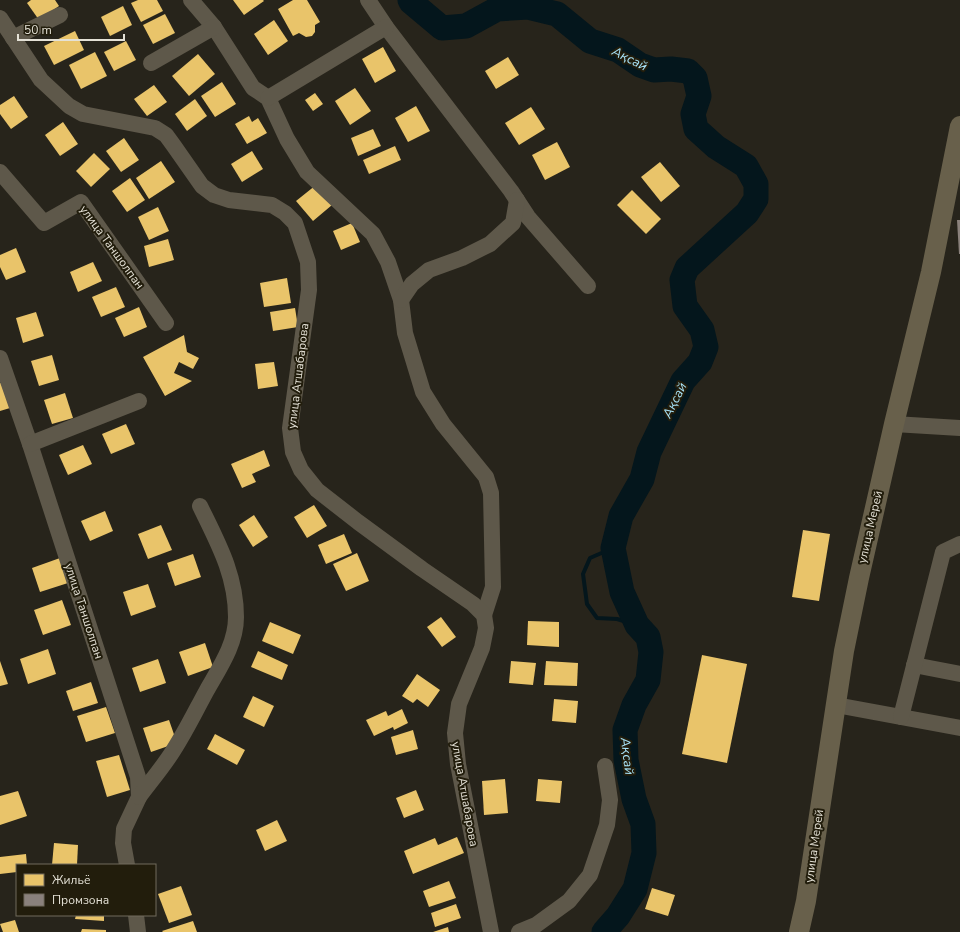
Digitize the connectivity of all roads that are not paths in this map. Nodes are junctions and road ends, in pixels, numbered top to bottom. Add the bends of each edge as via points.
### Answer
1 (191, 0) edge
2 (368, 0) edge
3 (60, 15) dead end
4 (0, 18) edge
5 (386, 26) junction
6 (214, 27) junction
7 (13, 38) junction
8 (151, 63) dead end
9 (268, 98) junction
10 (960, 126) edge
11 (0, 172) edge
12 (517, 200) junction
13 (588, 286) dead end
14 (401, 300) junction
15 (166, 323) dead end
16 (0, 358) edge
17 (139, 401) dead end
18 (894, 424) junction
19 (960, 428) edge
20 (30, 444) junction
21 (200, 506) dead end
22 (960, 544) edge
23 (484, 615) junction
24 (914, 665) junction
25 (960, 674) edge
26 (836, 705) junction
27 (901, 717) junction
28 (960, 728) edge
29 (605, 766) dead end
30 (139, 797) junction
31 (127, 864) edge
32 (136, 916) edge
33 (138, 932) edge
34 (491, 932) edge
35 (519, 932) edge
36 (799, 932) edge

1 - 6 street
2 - 5 street
3 - 7 street
4 - 7 street, улица Атшабарова
5 - 9 street
5 - 12 street
6 - 8 street
6 - 9 street via 253,88
7 - 23 street, улица Атшабарова via 41,80 69,106 83,114 155,128 166,135 202,186 214,195 229,200 272,205 295,223 308,262 309,290 290,428 293,452 301,470 317,490 473,604
9 - 14 street via 287,139 307,172 372,234 388,262
10 - 18 main road, улица Мерей via 931,272
11 - 15 street, улица Таншолпан via 44,223 81,202
12 - 13 street via 528,217
12 - 14 street via 513,224 490,244 429,270 412,284
14 - 23 street via 405,333 423,392 443,424 486,477 491,493 493,587
16 - 20 street, улица Таншолпан
17 - 20 street
18 - 19 street
18 - 26 main road, улица Мерей via 859,578
20 - 30 street, улица Таншолпан via 138,777
21 - 30 street via 220,545 230,572 236,618 234,634 228,653 173,751
22 - 24 street via 943,552
23 - 34 street, улица Атшабарова via 486,628 482,648 459,704 455,733 458,764
24 - 25 street
24 - 27 street
26 - 27 street
26 - 36 main road, улица Мерей
27 - 28 street
29 - 35 street via 610,800 607,825 590,875 569,901 536,925
30 - 31 street, улица Таншолпан via 124,829 123,843
32 - 33 street

